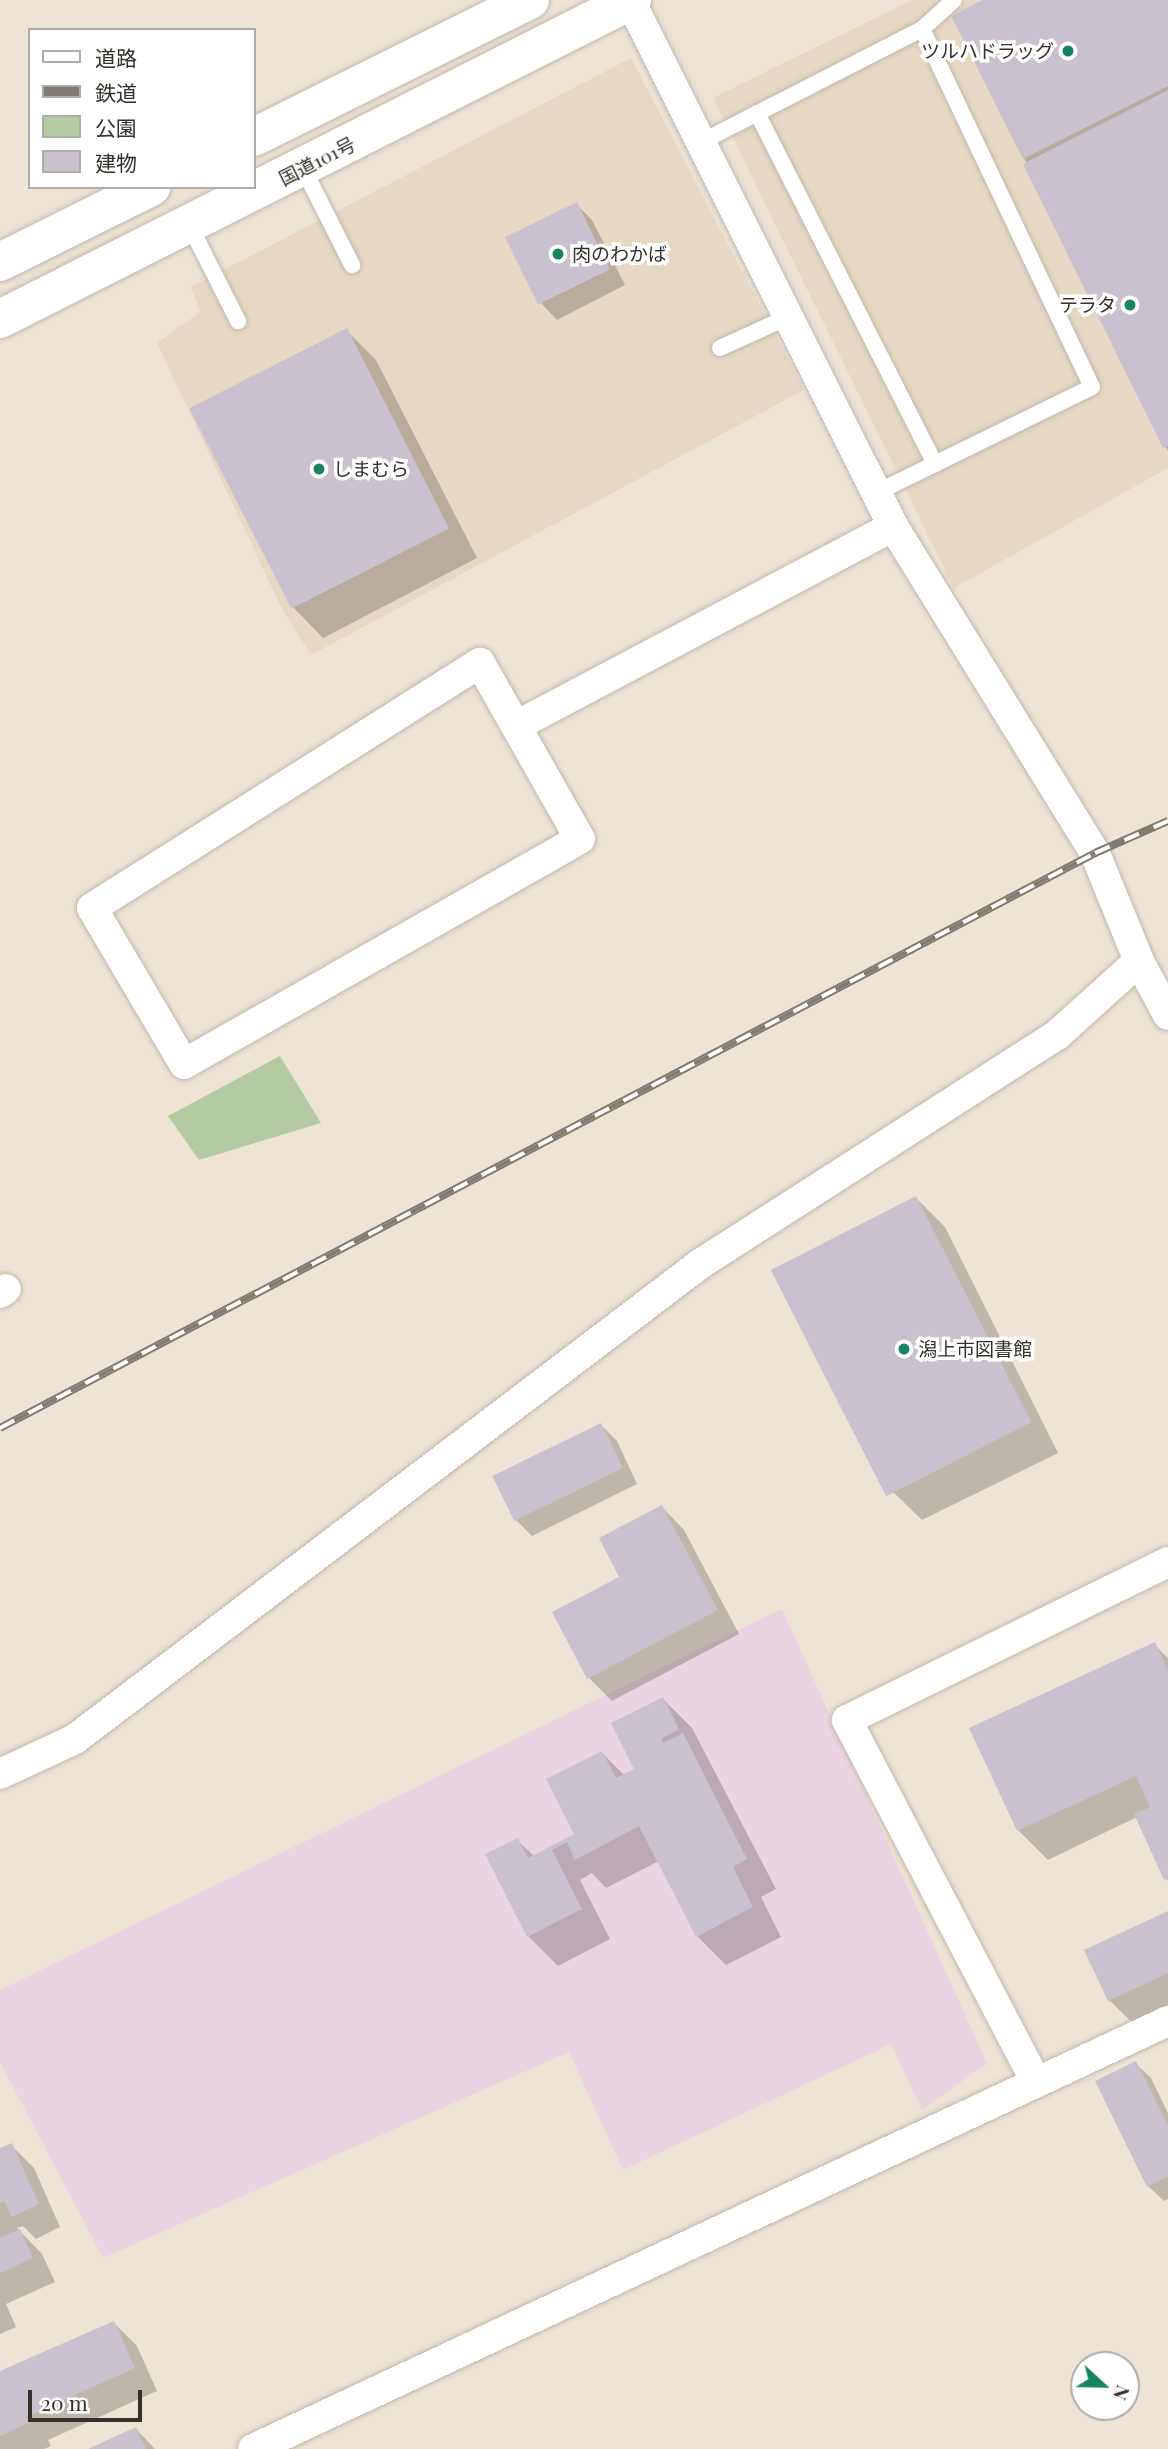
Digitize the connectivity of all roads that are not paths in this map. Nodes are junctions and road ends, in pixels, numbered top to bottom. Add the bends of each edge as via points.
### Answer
1 (530, 0) edge
2 (630, 0) edge
3 (954, 0) edge
4 (922, 29) junction
5 (757, 113) junction
6 (256, 136) edge
7 (701, 142) junction
8 (303, 169) junction
9 (147, 189) edge
10 (189, 224) junction
11 (0, 262) edge
12 (352, 265) dead end
13 (788, 317) junction
14 (0, 318) edge
15 (238, 321) dead end
16 (720, 348) dead end
17 (935, 464) junction
18 (876, 493) junction
19 (893, 526) junction
20 (516, 726) junction
21 (1139, 961) junction
22 (1167, 1012) edge
23 (1168, 1562) edge
24 (0, 1774) edge
25 (1168, 2021) edge
26 (1035, 2080) junction
27 (253, 2449) edge

1 - 6 highway
2 - 7 street
2 - 8 highway, 国道101号
3 - 4 lane
4 - 5 lane
4 - 17 lane via 1092,387
5 - 7 lane
5 - 17 lane
7 - 13 street
8 - 10 highway, 国道101号
8 - 12 lane
9 - 11 highway
10 - 14 highway, 国道101号
10 - 15 lane
13 - 16 lane
13 - 18 street
17 - 18 lane
18 - 19 street
19 - 20 street
19 - 21 street via 1095,853
20 - 20 street via 580,839 184,1064 92,908 481,663
21 - 22 street
21 - 24 street via 1057,1035 700,1265 75,1739
23 - 26 street via 847,1720
25 - 26 street
26 - 27 street

